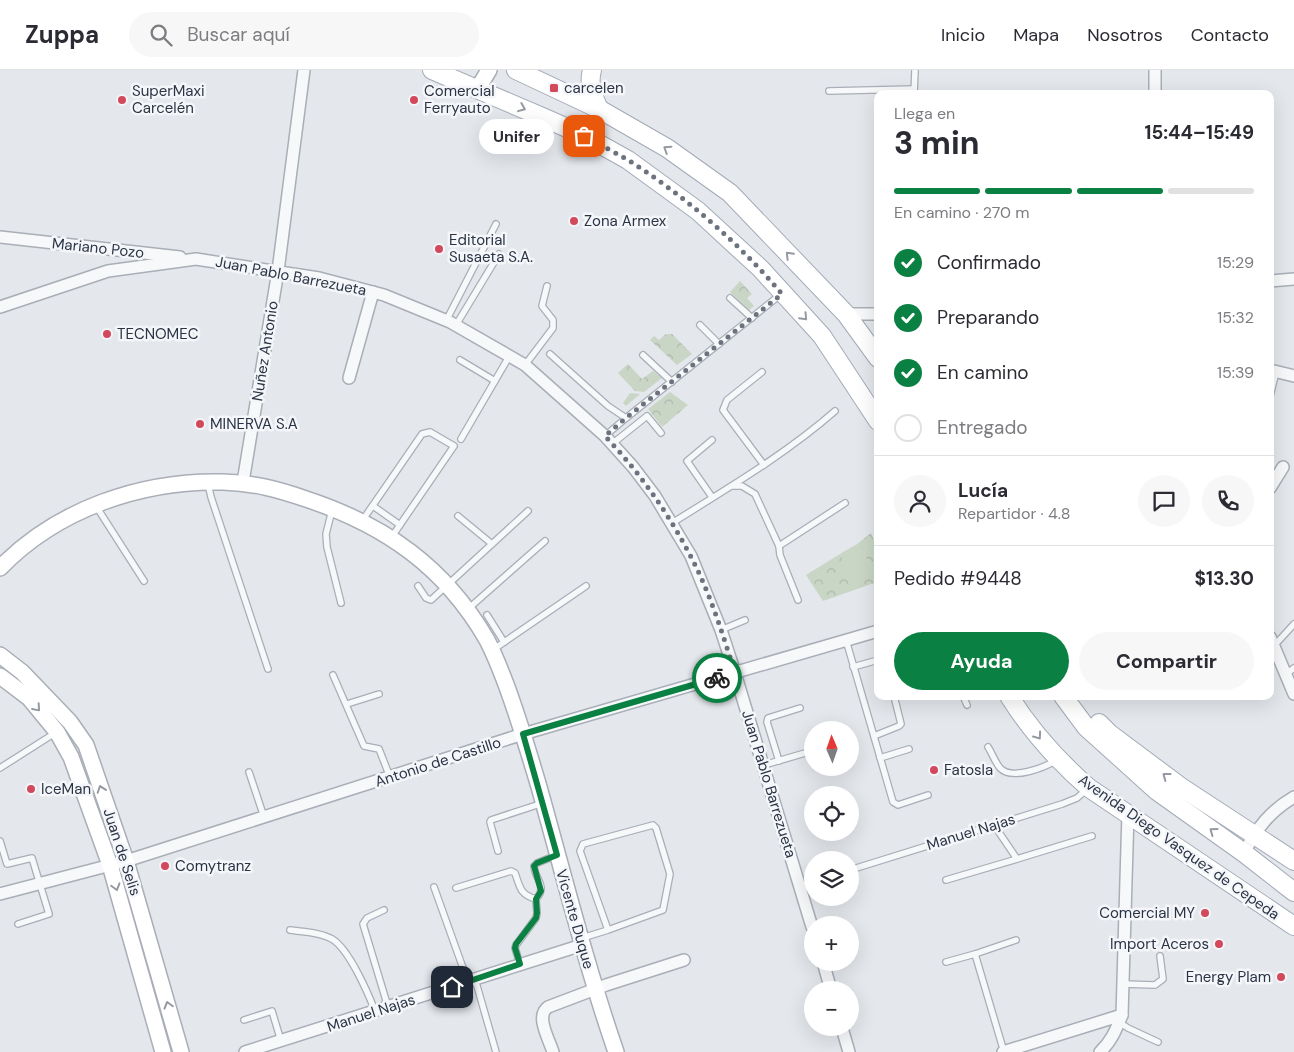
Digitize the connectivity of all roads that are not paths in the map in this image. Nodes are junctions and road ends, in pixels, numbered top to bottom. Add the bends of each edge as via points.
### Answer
1 (304, 70) edge
2 (489, 70) edge
3 (516, 70) edge
4 (592, 70) edge
5 (915, 70) edge
6 (1155, 70) edge
7 (443, 72) edge
8 (476, 90) junction
9 (914, 90) edge
10 (1155, 90) edge
11 (829, 91) dead end
12 (874, 92) edge
13 (599, 109) junction
14 (496, 224) dead end
15 (0, 237) edge
16 (499, 254) dead end
17 (196, 258) junction
18 (278, 271) junction
19 (1294, 279) edge
20 (1274, 281) edge
21 (547, 286) dead end
22 (373, 292) junction
23 (782, 294) junction
24 (730, 298) dead end
25 (0, 307) edge
26 (846, 314) junction
27 (874, 314) edge
28 (752, 318) junction
29 (451, 323) junction
30 (700, 325) dead end
31 (719, 344) junction
32 (874, 352) edge
33 (550, 354) dead end
34 (510, 355) junction
35 (643, 355) dead end
36 (460, 360) dead end
37 (525, 365) junction
38 (1274, 371) edge
39 (762, 372) dead end
40 (1294, 376) edge
41 (349, 378) dead end
42 (495, 381) junction
43 (672, 382) junction
44 (836, 411) dead end
45 (874, 414) edge
46 (626, 418) junction
47 (661, 433) dead end
48 (461, 439) dead end
49 (609, 440) junction
50 (712, 440) dead end
51 (764, 465) junction
52 (1283, 467) dead end
53 (207, 482) junction
54 (243, 482) junction
55 (1274, 482) edge
56 (731, 486) junction
57 (712, 497) junction
58 (845, 503) dead end
59 (95, 504) junction
60 (373, 506) junction
61 (333, 508) junction
62 (528, 511) dead end
63 (458, 516) dead end
64 (362, 521) junction
65 (672, 523) junction
66 (400, 525) junction
67 (392, 538) junction
68 (545, 541) dead end
69 (492, 544) junction
70 (779, 546) junction
71 (0, 568) edge
72 (144, 581) dead end
73 (418, 586) dead end
74 (447, 586) junction
75 (586, 586) dead end
76 (798, 600) dead end
77 (340, 603) dead end
78 (466, 610) junction
79 (487, 615) dead end
80 (745, 620) dead end
81 (1294, 624) edge
82 (721, 630) junction
83 (874, 632) edge
84 (846, 640) junction
85 (1274, 640) edge
86 (498, 646) junction
87 (1274, 646) edge
88 (0, 655) edge
89 (874, 661) edge
90 (854, 668) junction
91 (268, 669) dead end
92 (1289, 672) edge
93 (735, 673) junction
94 (333, 675) dead end
95 (0, 676) edge
96 (379, 694) dead end
97 (1294, 694) edge
98 (895, 700) edge
99 (965, 700) edge
100 (1012, 700) edge
101 (1066, 700) edge
102 (1074, 700) edge
103 (346, 704) junction
104 (967, 705) dead end
105 (800, 708) dead end
106 (57, 732) junction
107 (523, 734) junction
108 (874, 736) junction
109 (988, 747) dead end
110 (909, 749) dead end
111 (804, 753) edge
112 (880, 758) junction
113 (1058, 759) junction
114 (779, 761) junction
115 (764, 765) junction
116 (0, 768) edge
117 (249, 772) dead end
118 (390, 777) junction
119 (1089, 788) junction
120 (928, 795) dead end
121 (1293, 798) edge
122 (543, 803) junction
123 (1128, 813) junction
124 (264, 817) junction
125 (994, 825) junction
126 (1254, 834) junction
127 (1092, 836) dead end
128 (0, 841) edge
129 (498, 851) dead end
130 (1244, 852) junction
131 (557, 855) junction
132 (1017, 859) junction
133 (126, 861) junction
134 (1294, 861) edge
135 (110, 865) junction
136 (859, 867) edge
137 (946, 880) dead end
138 (40, 884) junction
139 (804, 885) edge
140 (801, 886) junction
141 (434, 887) dead end
142 (456, 888) dead end
143 (1294, 892) edge
144 (0, 894) edge
145 (536, 899) junction
146 (384, 910) dead end
147 (809, 916) edge
148 (18, 924) dead end
149 (1294, 926) edge
150 (290, 930) dead end
151 (608, 930) junction
152 (1016, 940) dead end
153 (581, 942) junction
154 (975, 954) junction
155 (1160, 956) dead end
156 (684, 960) dead end
157 (946, 962) dead end
158 (520, 964) junction
159 (471, 980) junction
160 (1123, 984) junction
161 (595, 989) junction
162 (388, 1007) junction
163 (375, 1011) junction
164 (1121, 1018) junction
165 (244, 1020) dead end
166 (844, 1036) edge
167 (281, 1041) junction
168 (1158, 1042) dead end
169 (163, 1052) edge
170 (181, 1052) edge
171 (245, 1052) edge
172 (496, 1052) edge
173 (553, 1052) edge
174 (616, 1052) edge
175 (849, 1052) edge
176 (1003, 1052) edge
177 (1100, 1052) edge

1 - 18 street, Nuñez Antonio
2 - 8 street
3 - 13 main road
4 - 13 main road via 592,93
5 - 9 lane
6 - 10 street
7 - 8 main road
8 -> 23 main road via 547,118 628,160 698,211 761,269
11 - 12 lane
26 -> 13 main road via 730,193 667,148
14 - 29 lane
15 - 17 street, Mariano Pozo
16 - 29 lane
17 - 18 street, Juan Pablo Barrezueta
17 - 25 street, Juan Pablo Barrezueta via 108,271
18 - 22 street, Juan Pablo Barrezueta
18 - 54 street, Nuñez Antonio
19 - 20 street
21 - 37 lane via 542,306 554,324
22 - 29 street, Juan Pablo Barrezueta
22 - 41 street
23 - 28 lane
23 -> 45 main road via 822,336
24 - 28 lane
26 - 27 street
26 - 32 main road
28 - 31 lane
29 - 34 street, Juan Pablo Barrezueta
30 - 31 lane
31 - 43 lane
33 - 46 lane
34 - 37 street, Juan Pablo Barrezueta
34 - 42 lane
35 - 43 lane
36 - 42 lane
37 - 49 street, Juan Pablo Barrezueta
38 - 40 street
39 - 51 lane via 727,400 723,410
42 - 48 lane
43 - 46 lane
44 - 51 lane
46 - 49 lane
47 - 49 lane via 647,416
49 - 65 street, Juan Pablo Barrezueta via 633,467
50 - 57 lane via 687,461
51 - 56 lane
52 - 55 street
53 - 54 street, Vicente Duque
53 - 59 street, Vicente Duque via 158,487
53 - 91 lane
54 - 61 street, Vicente Duque via 273,488
56 - 57 lane
56 - 70 lane via 742,486 755,494
57 - 65 lane
58 - 70 lane
59 - 71 street, Vicente Duque via 34,537
59 - 72 lane
60 - 64 lane
60 - 66 lane
60 - 66 lane via 422,434 430,432 454,446
61 - 64 street, Vicente Duque
61 - 77 lane via 326,534
62 - 69 lane
63 - 69 lane
64 - 67 street, Vicente Duque
65 - 82 street, Juan Pablo Barrezueta via 691,556
66 - 67 lane
67 - 74 street, Vicente Duque via 421,559
68 - 78 lane
69 - 74 lane
70 - 76 lane
73 - 74 lane via 431,600
74 - 78 street, Vicente Duque
75 - 86 lane
78 - 86 street, Vicente Duque
79 - 86 lane
80 - 82 lane
81 - 85 lane
82 - 93 street, Juan Pablo Barrezueta
83 - 84 street, Antonio de Castillo
84 - 90 lane
84 - 93 street, Antonio de Castillo
86 - 107 street, Vicente Duque
87 - 92 street
133 -> 88 street, Juan de Selis via 86,745 70,722 22,672
89 - 90 lane
90 - 108 lane
92 - 97 street
93 - 107 street, Antonio de Castillo
93 - 115 street, Juan Pablo Barrezueta
94 - 103 lane
95 -> 106 street, Juan de Selis via 29,698
96 - 103 lane
98 - 108 lane via 901,724
99 - 104 lane
100 -> 113 main road, Avenida Diego Vasquez de Cepeda
130 -> 101 main road, Avenida Diego Vasquez de Cepeda via 1138,775 1086,728
126 -> 102 main road via 1147,762 1110,734
103 - 118 lane via 364,746 379,749
105 - 114 lane via 768,718
106 - 116 lane
106 - 135 street, Juan de Selis via 71,758
107 - 118 street, Antonio de Castillo
107 - 122 street, Vicente Duque
108 - 112 lane
109 - 113 lane via 1005,772 1029,772
110 - 112 lane
111 - 114 lane
112 - 120 lane via 895,804
113 - 119 main road, Avenida Diego Vasquez de Cepeda
114 - 115 lane
115 - 140 street, Juan Pablo Barrezueta
117 - 124 lane
118 - 124 street, Antonio de Castillo
119 - 123 main road, Avenida Diego Vasquez de Cepeda
119 - 125 lane, Manuel Najas via 1062,804
121 - 126 street via 1274,809
122 - 129 lane via 491,820
122 - 131 street, Vicente Duque
123 - 149 main road, Avenida Diego Vasquez de Cepeda
123 - 160 street
124 - 133 street, Antonio de Castillo
125 - 132 lane
125 - 136 lane, Manuel Najas
126 - 130 street
126 - 134 main road
127 - 132 lane
128 - 138 lane via 6,864 32,858
130 - 143 main road, Avenida Diego Vasquez de Cepeda
131 - 145 lane via 534,866 542,888
131 - 153 street, Vicente Duque
132 - 137 lane
133 - 135 street, Antonio de Castillo
170 -> 133 street, Juan de Selis
135 - 138 street, Antonio de Castillo
135 -> 169 street, Juan de Selis
138 - 144 street, Antonio de Castillo
138 - 148 lane via 49,914
139 - 140 lane
140 - 147 street, Juan Pablo Barrezueta
141 - 159 lane
142 - 145 lane via 512,871 523,894
145 - 158 lane via 536,918 515,948
146 - 162 lane via 367,918 363,924
150 - 163 lane via 325,936 338,944 346,952
151 - 151 lane via 581,848 583,844 653,825 670,874 665,907
151 - 153 lane
152 - 154 lane
153 - 158 street, Manuel Najas
153 - 161 street, Vicente Duque
154 - 157 lane
154 - 176 lane
155 - 160 lane via 1163,979 1160,983
156 - 161 street
158 - 159 street, Manuel Najas
159 - 162 street, Manuel Najas
159 - 172 lane
160 - 164 street
161 - 173 street via 544,1009 542,1018
161 - 174 street, Vicente Duque
162 - 163 street, Manuel Najas
163 - 167 street, Manuel Najas
164 - 168 lane via 1128,1028
164 - 176 street
164 - 177 street via 1116,1032
165 - 167 lane via 272,1011
166 - 175 street
167 - 171 street, Manuel Najas

